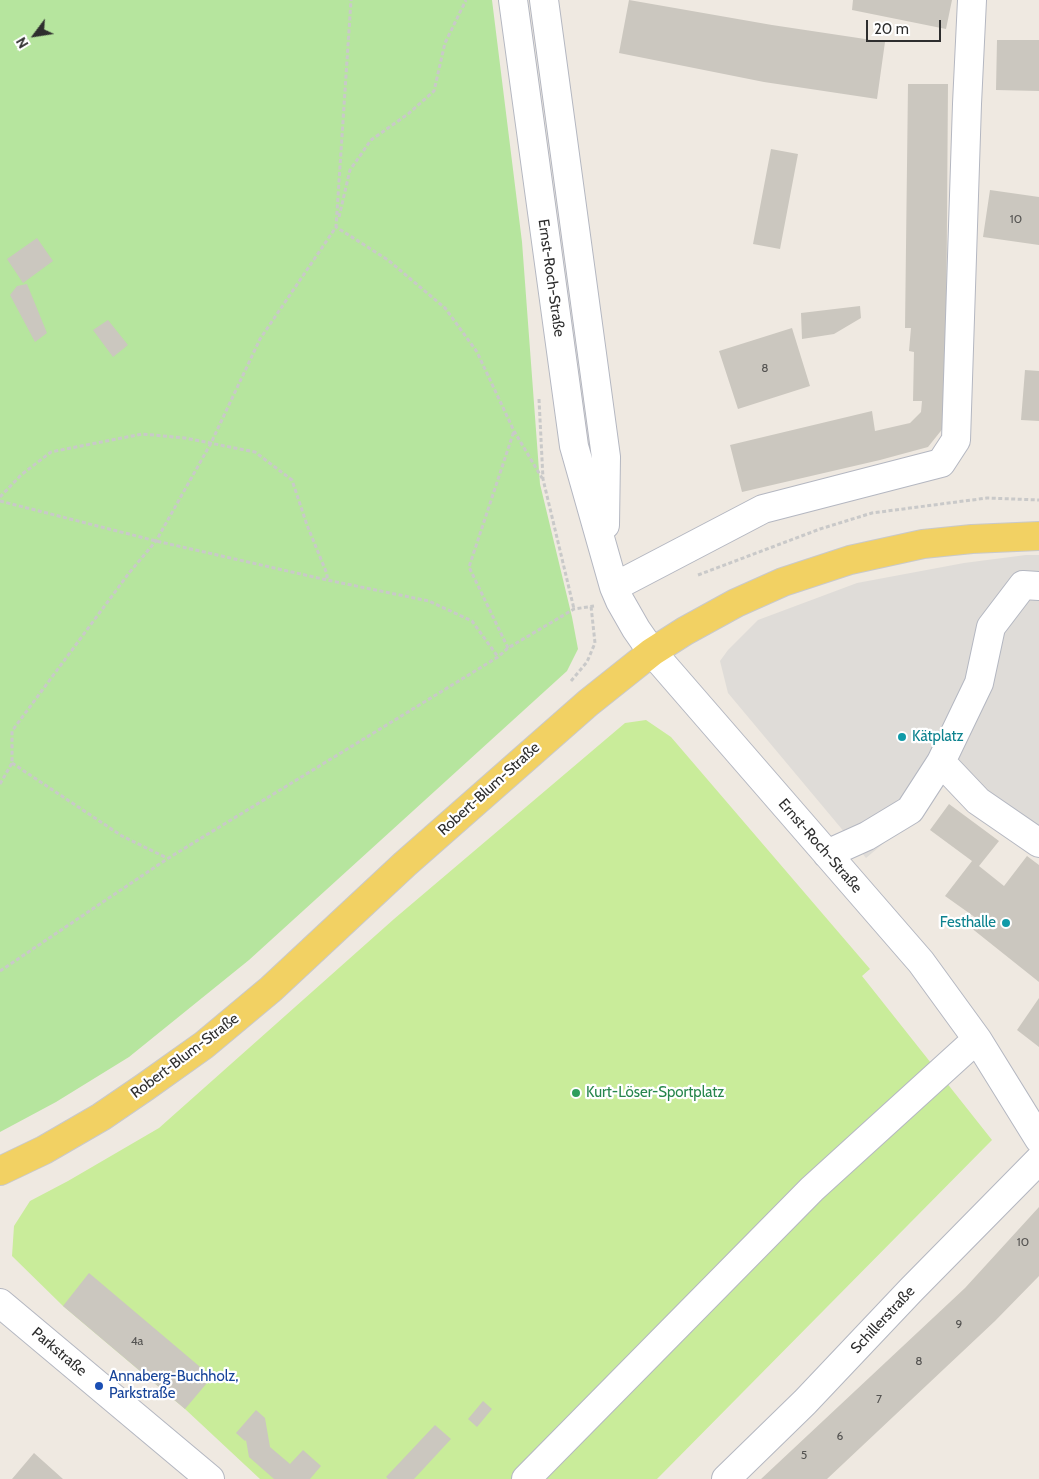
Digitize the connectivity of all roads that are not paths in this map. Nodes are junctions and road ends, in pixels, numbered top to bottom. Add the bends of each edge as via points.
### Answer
1 (513, 0) edge
2 (544, 0) edge
3 (972, 0) edge
4 (1039, 536) edge
5 (604, 554) junction
6 (1039, 586) edge
7 (614, 587) junction
8 (652, 652) junction
9 (944, 756) junction
10 (1039, 843) edge
11 (827, 854) junction
12 (977, 1039) junction
13 (1039, 1139) edge
14 (1039, 1160) edge
15 (0, 1171) edge
16 (0, 1302) edge
17 (210, 1479) edge
18 (526, 1479) edge
19 (726, 1479) edge

1 - 5 street, Ernst-Roch-Straße via 574,446
2 - 5 street, Ernst-Roch-Straße via 606,457
3 - 7 street via 956,440 942,463 763,509
4 - 8 main road, Robert-Blum-Straße via 923,544 850,560 783,582 736,603
5 - 7 street, Ernst-Roch-Straße
6 - 9 street via 1023,585 992,628 979,683
7 - 8 street, Ernst-Roch-Straße
8 - 11 street, Ernst-Roch-Straße
8 - 15 main road, Robert-Blum-Straße via 562,725 405,864 271,989 204,1045 101,1117
9 - 10 street via 978,801
9 - 11 street via 910,810 867,836
11 - 12 street, Ernst-Roch-Straße via 921,962
12 - 13 street, Ernst-Roch-Straße
12 - 18 street via 812,1188
14 - 19 street, Schillerstraße
16 - 17 street, Parkstraße

